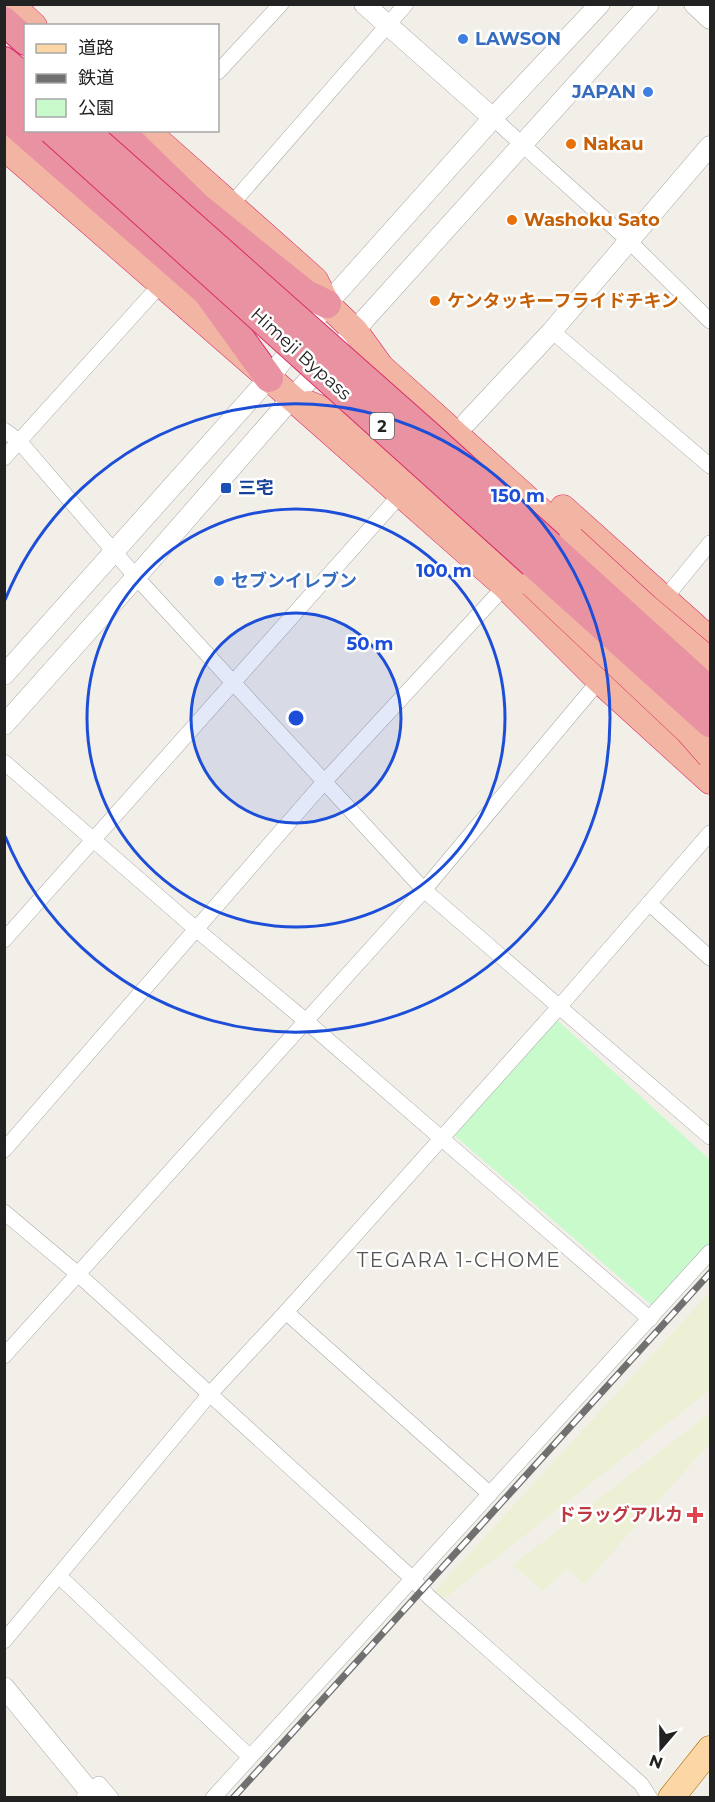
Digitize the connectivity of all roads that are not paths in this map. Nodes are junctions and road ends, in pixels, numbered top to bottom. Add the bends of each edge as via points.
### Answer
1 (11, 4) edge
2 (280, 4) edge
3 (364, 4) edge
4 (406, 4) edge
5 (600, 4) edge
6 (648, 4) edge
7 (694, 4) edge
8 (711, 20) edge
9 (4, 21) edge
10 (32, 24) edge
11 (388, 25) junction
12 (24, 39) edge
13 (4, 61) edge
14 (219, 71) edge
15 (24, 77) edge
16 (4, 88) edge
17 (493, 118) junction
18 (14, 125) edge
19 (54, 132) edge
20 (86, 132) edge
21 (121, 132) edge
22 (155, 133) edge
23 (522, 144) junction
24 (711, 146) edge
25 (230, 206) junction
26 (628, 240) junction
27 (161, 284) junction
28 (327, 304) junction
29 (711, 321) edge
30 (354, 330) junction
31 (552, 331) junction
32 (269, 378) junction
33 (292, 398) junction
34 (467, 422) junction
35 (4, 430) edge
36 (19, 441) junction
37 (4, 458) edge
38 (711, 466) edge
39 (401, 494) junction
40 (711, 543) edge
41 (114, 551) junction
42 (136, 577) junction
43 (505, 586) junction
44 (665, 599) junction
45 (711, 640) edge
46 (711, 661) edge
47 (4, 675) edge
48 (600, 681) junction
49 (234, 683) junction
50 (711, 691) edge
51 (4, 725) edge
52 (699, 727) edge
53 (711, 748) edge
54 (711, 756) edge
55 (4, 762) edge
56 (711, 781) edge
57 (324, 782) junction
58 (711, 833) edge
59 (93, 840) junction
60 (424, 890) junction
61 (649, 903) junction
62 (197, 930) junction
63 (4, 940) edge
64 (711, 958) edge
65 (560, 1006) junction
66 (306, 1021) junction
67 (711, 1137) edge
68 (441, 1138) junction
69 (4, 1150) edge
70 (4, 1212) edge
71 (711, 1252) edge
72 (79, 1275) junction
73 (286, 1312) junction
74 (650, 1319) junction
75 (4, 1356) edge
76 (209, 1395) junction
77 (490, 1494) junction
78 (59, 1576) junction
79 (413, 1579) junction
80 (4, 1641) edge
81 (4, 1687) edge
82 (711, 1749) edge
83 (250, 1757) junction
84 (89, 1795) edge
85 (111, 1797) edge
86 (213, 1797) edge
87 (650, 1797) edge
88 (670, 1797) edge

1 - 10 highway
2 - 14 street
3 - 11 street
4 - 11 street
5 - 17 street
6 - 23 street
7 - 8 street
9 - 12 highway
11 - 17 street
11 - 25 street
13 - 15 highway
16 - 18 highway
17 - 23 street
17 - 28 street
18 - 27 highway
18 - 32 highway via 207,292
19 - 52 highway, Himeji Bypass / 2, bridge
20 - 50 highway, Himeji Bypass / 2, bridge
21 - 28 highway via 198,207 306,294
22 - 25 highway
23 - 26 street
23 - 30 street
24 - 26 street
25 - 28 highway via 315,280
26 - 29 street
26 - 31 street
27 - 32 highway
27 - 36 street
28 - 30 highway
28 - 32 street
30 - 33 street
30 - 34 highway via 390,354
30 - 46 highway, bridge via 381,367
31 - 34 street
31 - 38 street
32 - 33 highway
32 - 41 street
33 - 39 highway
33 - 42 street
33 - 52 highway, bridge via 341,417
34 - 44 highway
35 - 36 street
36 - 37 street
36 - 41 street
39 - 43 highway
39 - 49 street
40 - 44 street
41 - 42 street
41 - 47 street
42 - 49 street
42 - 51 street
43 - 48 highway
43 - 57 street
44 - 45 highway
44 - 48 street
48 - 56 highway
48 - 60 street
49 - 57 street
49 - 59 street
52 - 53 highway, Himeji Bypass, bridge
52 - 54 highway, bridge
55 - 59 street
57 - 60 street
57 - 62 street
58 - 61 street
59 - 62 street
59 - 63 street
60 - 65 street
60 - 66 street
61 - 64 street
61 - 65 street
62 - 66 street
62 - 69 street
65 - 67 street
65 - 68 street
66 - 68 street
66 - 72 street
68 - 73 street
68 - 74 street
70 - 72 street
71 - 74 street
72 - 75 street
72 - 76 street
73 - 76 street
73 - 77 street
74 - 77 street
76 - 78 street
76 - 79 street
77 - 79 street
78 - 80 street
78 - 83 street
79 - 83 street
79 - 87 street via 641,1784
81 - 84 street
82 - 88 main road
83 - 86 street
84 - 85 street via 99,1784

